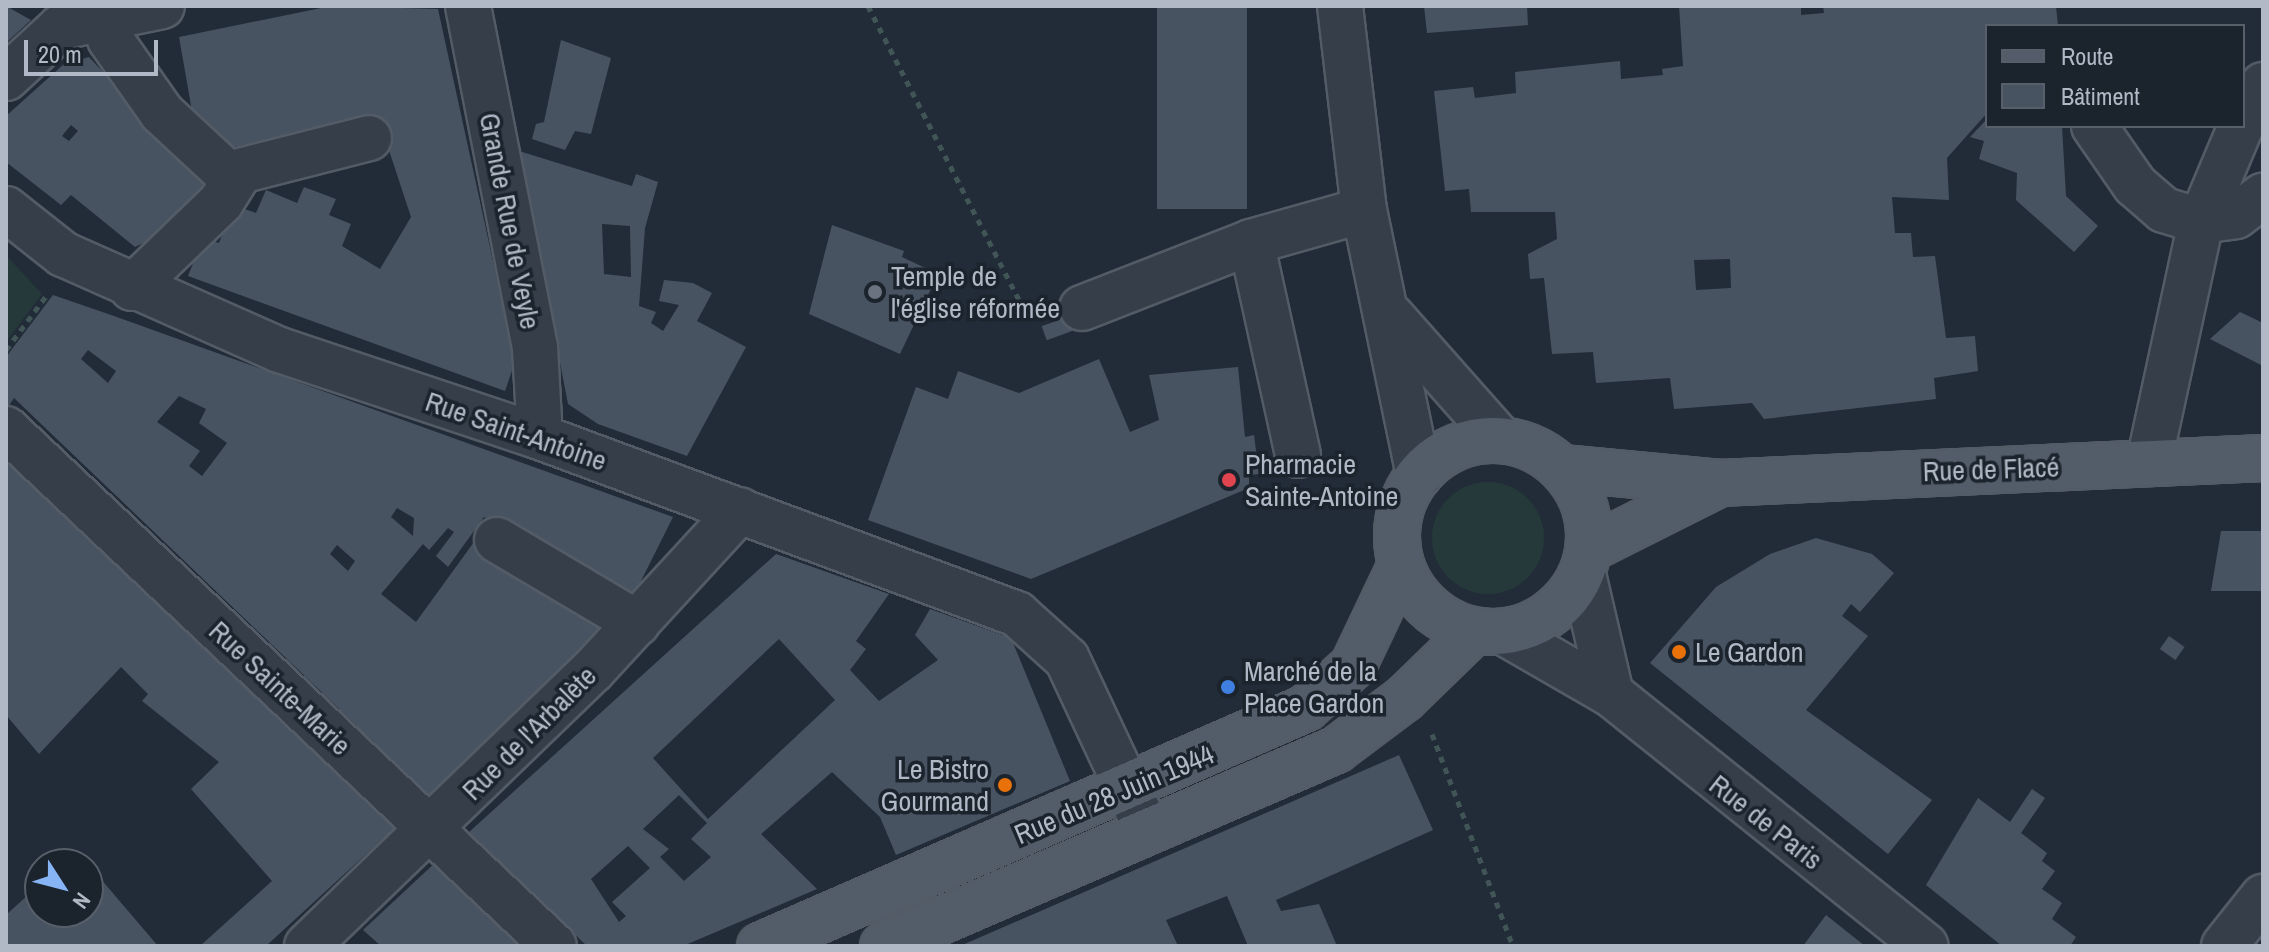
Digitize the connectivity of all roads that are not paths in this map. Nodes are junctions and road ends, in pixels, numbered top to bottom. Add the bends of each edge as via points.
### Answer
1 (162, 6) edge
2 (468, 6) edge
3 (1340, 6) edge
4 (108, 17) junction
5 (6, 78) edge
6 (2263, 85) edge
7 (2245, 118) edge
8 (2095, 128) edge
9 (2240, 128) edge
10 (369, 138) dead end
11 (234, 180) junction
12 (2263, 196) edge
13 (6, 209) edge
14 (1364, 210) junction
15 (2201, 221) junction
16 (1251, 242) junction
17 (132, 288) junction
18 (1082, 308) road end
19 (1392, 317) junction
20 (6, 429) edge
21 (540, 437) junction
22 (1501, 440) junction
23 (1298, 455) dead end
24 (2263, 458) edge
25 (2149, 462) junction
26 (1562, 468) junction
27 (1419, 475) junction
28 (1720, 483) junction
29 (740, 510) junction
30 (497, 540) dead end
31 (1586, 561) junction
32 (1401, 565) junction
33 (637, 623) junction
34 (1489, 631) junction
35 (1611, 694) junction
36 (1130, 787) junction
37 (1146, 828) junction
38 (432, 831) junction
39 (2263, 897) edge
40 (307, 946) edge
41 (554, 946) edge
42 (760, 946) edge
43 (883, 946) edge
44 (1925, 946) edge
45 (2224, 946) edge

1 - 4 street
2 - 21 street, Grande Rue de Veyle via 535,348
3 - 14 street
4 - 5 street via 61,27
4 - 11 street via 110,39 162,113
6 - 7 street
8 - 15 street via 2135,185 2164,210
9 - 15 street
10 - 11 street via 240,171
11 - 17 street
12 - 15 street via 2236,216
13 - 17 street, Rue Saint-Antoine via 63,254
14 - 16 street
14 - 19 street
15 - 25 street
16 - 18 street
16 - 23 street
17 - 21 street, Rue Saint-Antoine via 280,350
19 - 22 street
19 - 27 street
20 - 38 street, Rue Sainte-Marie
21 - 29 street, Rue Saint-Antoine
22 - 26 main road via 1544,453
22 - 27 main road via 1456,447
24 - 25 main road, Rue de Flacé
25 - 28 main road, Rue de Flacé
26 - 28 main road, Rue de Flacé
26 - 31 main road via 1585,505
27 - 32 main road via 1403,502
28 - 31 main road, Rue de Flacé
29 - 33 street, Rue de l'Arbalète
29 - 36 street, Rue Saint-Antoine via 1040,628 1067,659
30 - 33 street
31 - 34 main road via 1556,609
31 - 35 street
32 - 34 main road via 1429,608
32 - 36 main road, Rue du 28 Juin 1944 via 1353,666 1306,708
33 - 38 street, Rue de l'Arbalète
34 - 35 street, Rue de Paris
34 - 37 main road, Rue du 28 Juin 1944 via 1336,750
35 - 44 street, Rue de Paris
36 - 37 street
36 - 42 main road, Rue du 28 Juin 1944
37 - 43 main road, Rue du 28 Juin 1944
38 - 40 street, Rue de l'Arbalète
38 - 41 street, Rue Sainte-Marie
39 - 45 street

